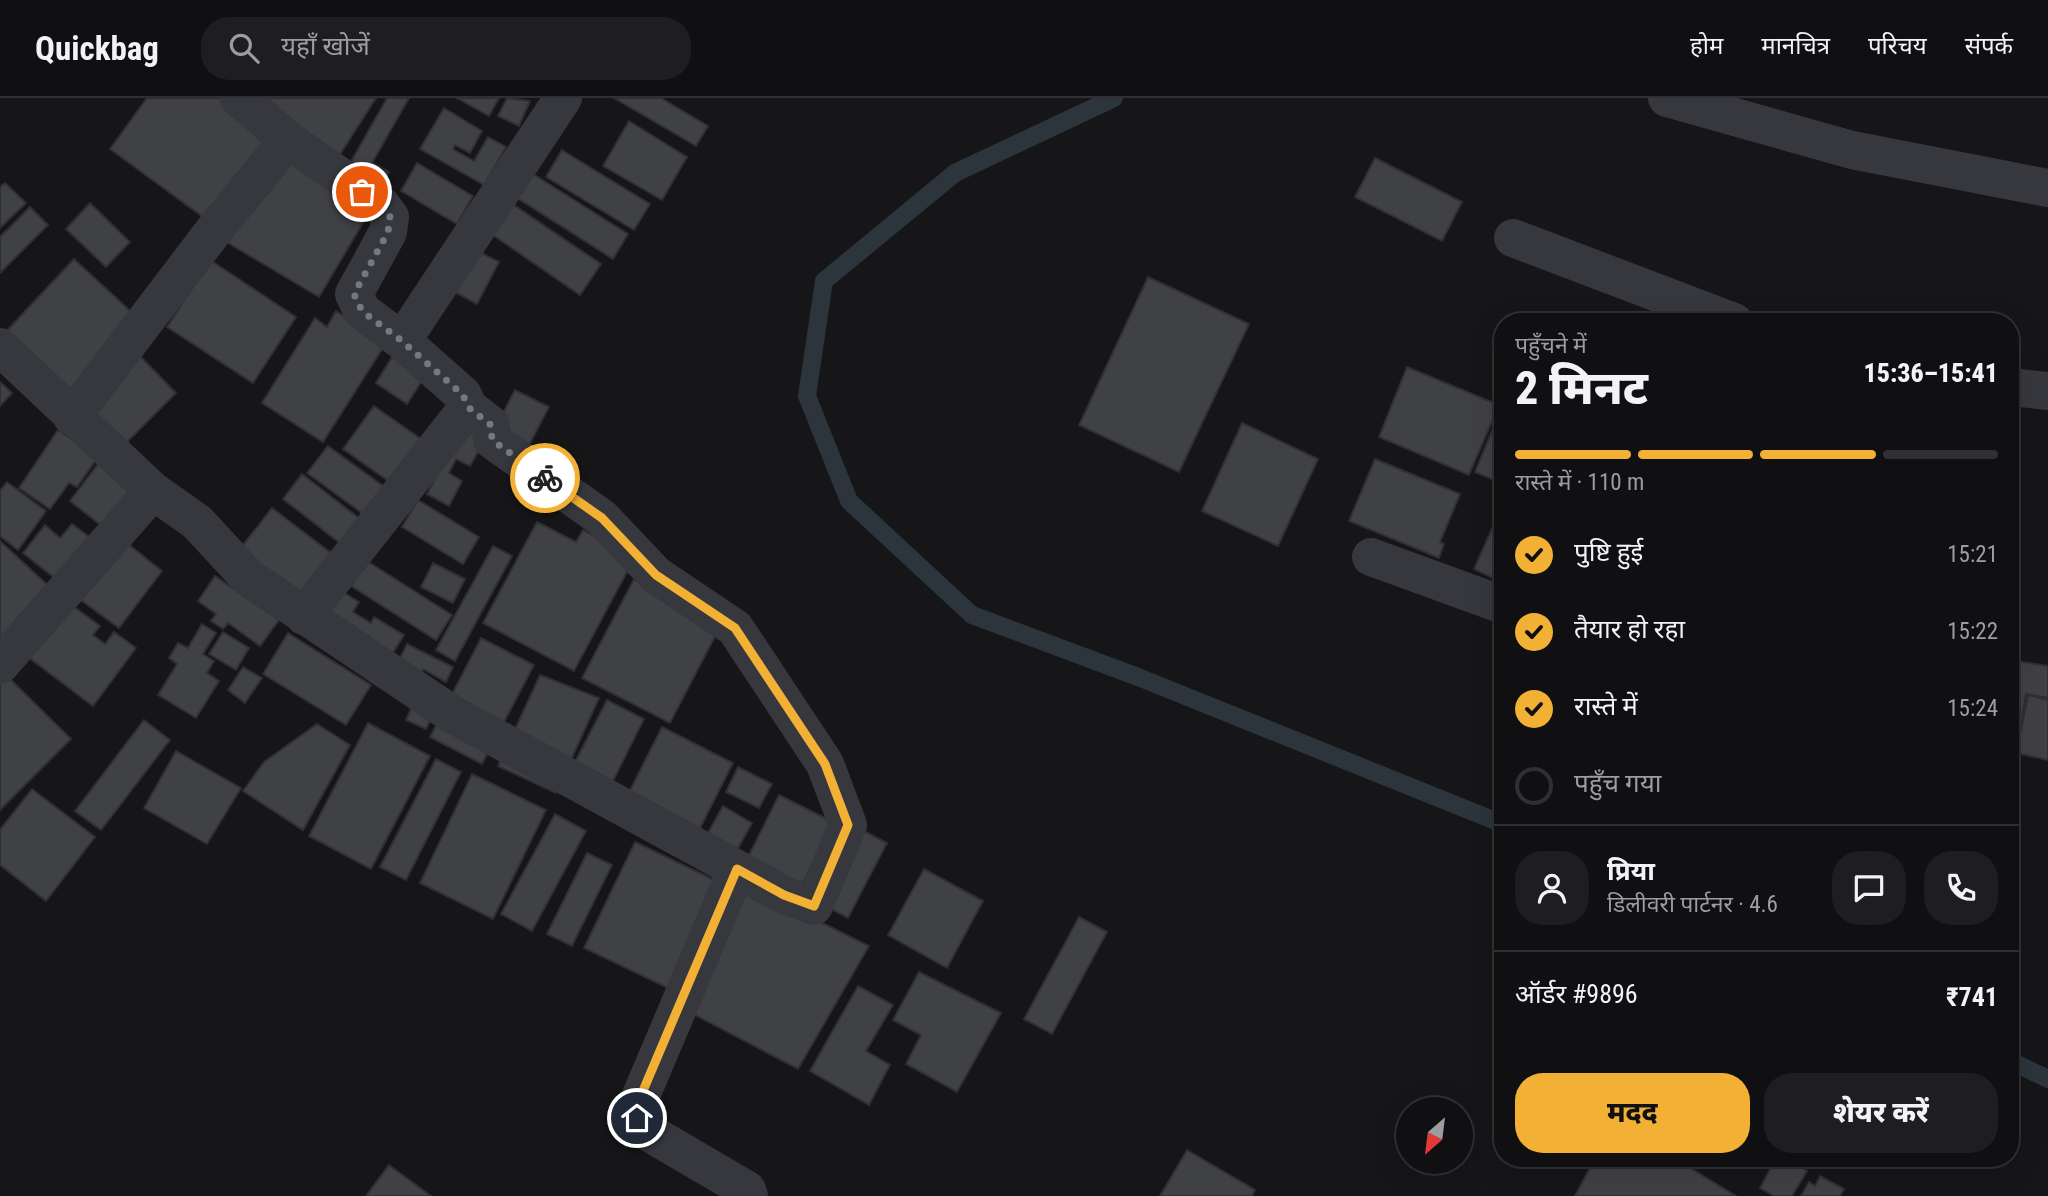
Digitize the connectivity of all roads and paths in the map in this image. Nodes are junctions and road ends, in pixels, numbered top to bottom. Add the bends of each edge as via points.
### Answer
1 (239, 98) edge
2 (563, 98) edge
3 (1667, 98) edge
4 (288, 140) junction
5 (2048, 188) edge
6 (1513, 238) dead end
7 (1710, 313) edge
8 (402, 341) junction
9 (0, 347) edge
10 (2019, 388) edge
11 (2048, 391) edge
12 (468, 407) junction
13 (72, 417) junction
14 (153, 491) junction
15 (1371, 557) dead end
16 (1494, 602) edge
17 (304, 616) junction
18 (0, 665) edge
19 (737, 869) junction
20 (749, 1196) edge

1 - 4 street
2 - 8 street
3 - 5 street via 1852,150
4 - 8 street via 381,205 390,217 388,232 354,294 362,311
4 - 13 street
6 - 7 street
8 - 12 street via 463,395
9 - 13 street
10 - 11 street
12 - 17 street
12 - 19 street via 491,425 492,440 602,518 656,575 735,628 825,764 848,825 814,906
13 - 14 street
14 - 17 street via 197,522 248,577
14 - 18 street
15 - 16 street
17 - 19 street via 452,714
19 - 20 street via 637,1105 637,1118 648,1132 747,1189

